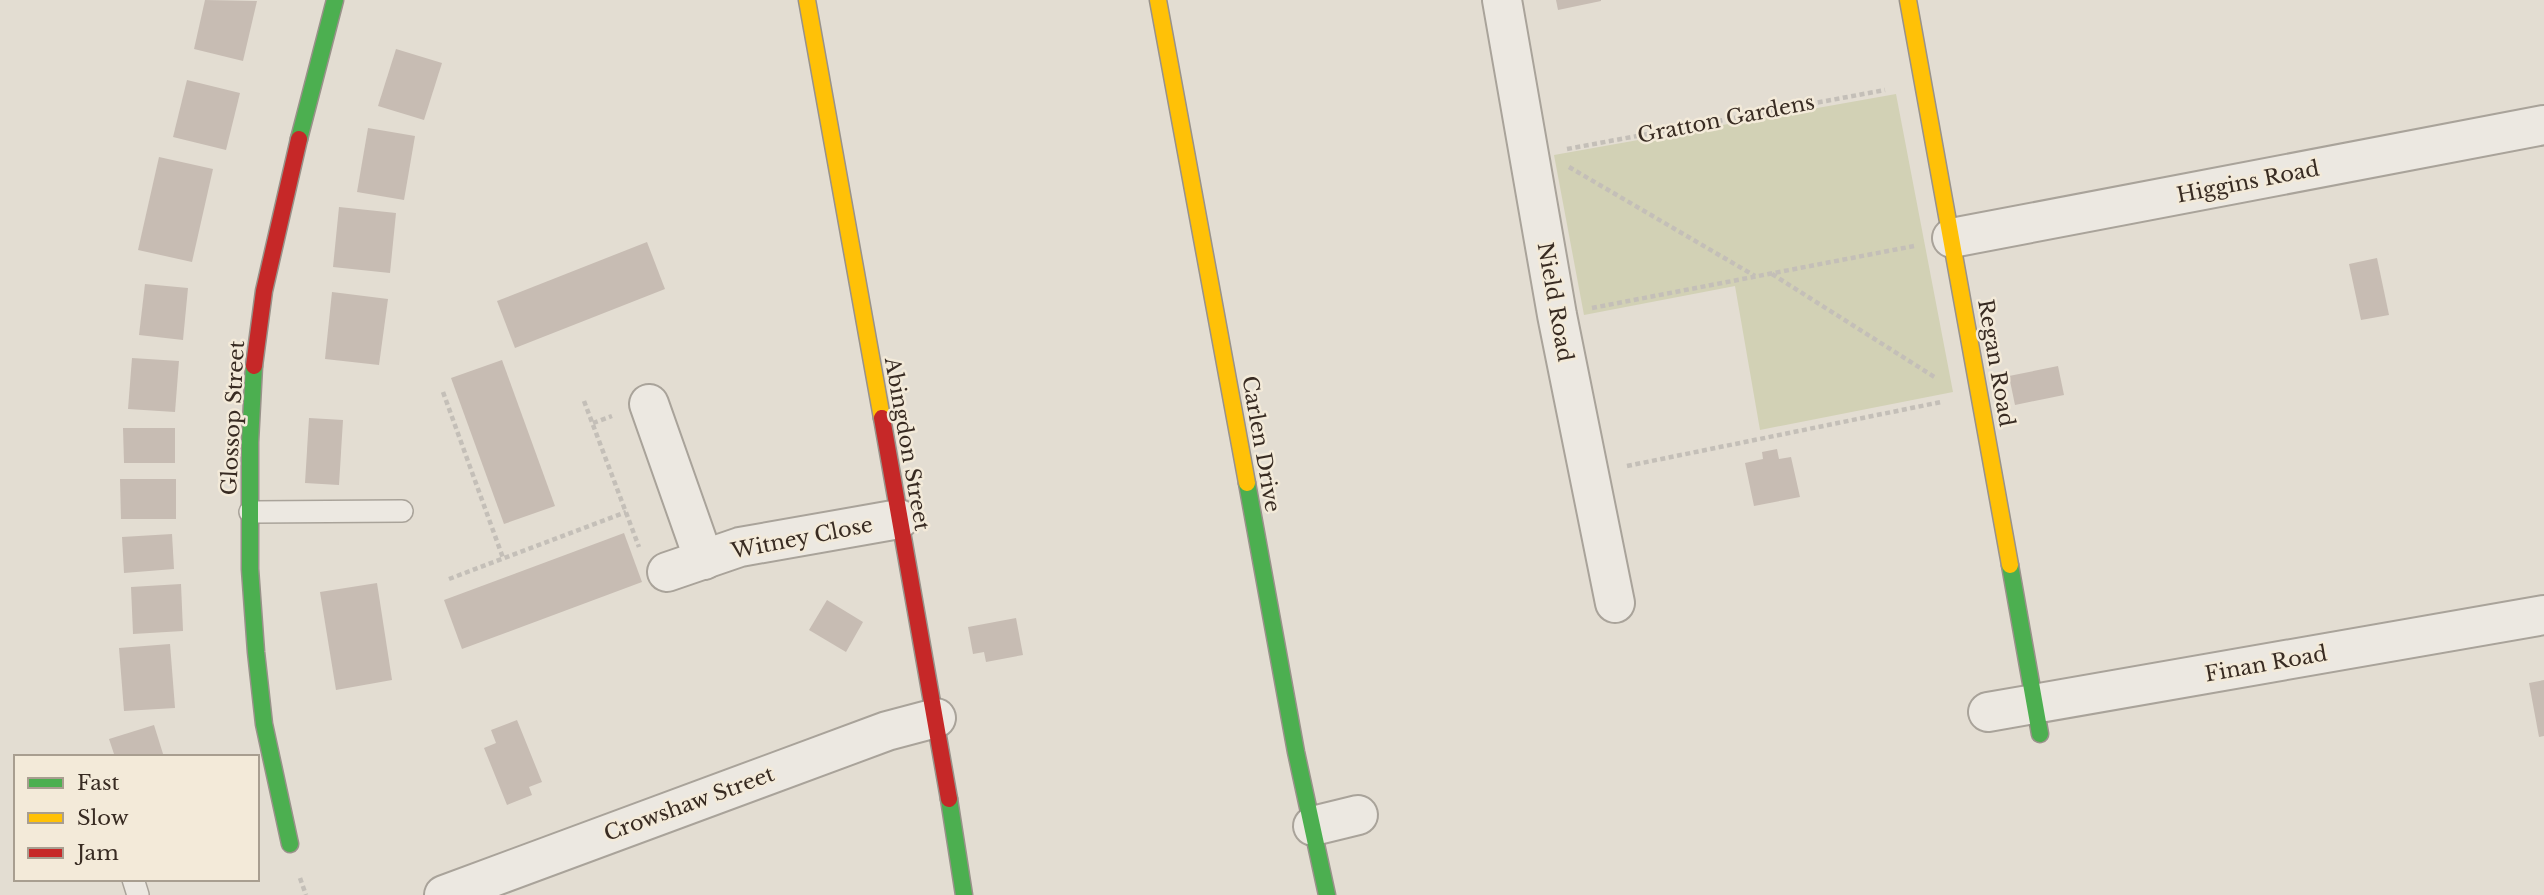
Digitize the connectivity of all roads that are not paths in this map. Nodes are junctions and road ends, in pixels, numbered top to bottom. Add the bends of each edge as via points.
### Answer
1 (335, 0) edge
2 (807, 0) edge
3 (1158, 0) edge
4 (1502, 0) edge
5 (1908, 0) edge
6 (2544, 125) edge
7 (1952, 238) junction
8 (649, 404) dead end
9 (402, 511) dead end
10 (250, 512) junction
11 (899, 519) junction
12 (704, 560) junction
13 (655, 566) road end
14 (1615, 603) dead end
15 (2544, 615) edge
16 (1988, 712) dead end
17 (936, 718) junction
18 (2037, 719) junction
19 (1358, 815) dead end
20 (1313, 826) junction
21 (290, 844) dead end
22 (444, 895) edge
23 (964, 895) edge
24 (1327, 895) edge

1 - 10 street, Glossop Street via 264,291 254,369
2 - 11 street, Abingdon Street
3 - 20 street, Carlen Drive
4 - 14 street, Nield Road via 1537,154 1557,315
5 - 7 street, Regan Road
6 - 7 street, Higgins Road
7 - 18 street, Regan Road via 1973,396
8 - 12 street, Witney Close
9 - 10 lane
10 - 21 street, Glossop Street via 250,569 264,724
11 - 12 street, Witney Close via 740,547
11 - 17 street, Abingdon Street
12 - 13 street, Witney Close
15 - 18 street, Finan Road
16 - 18 street, Finan Road
17 - 22 street, Crowshaw Street via 887,731
17 - 23 street, Abingdon Street
19 - 20 street
20 - 24 street, Carlen Drive

